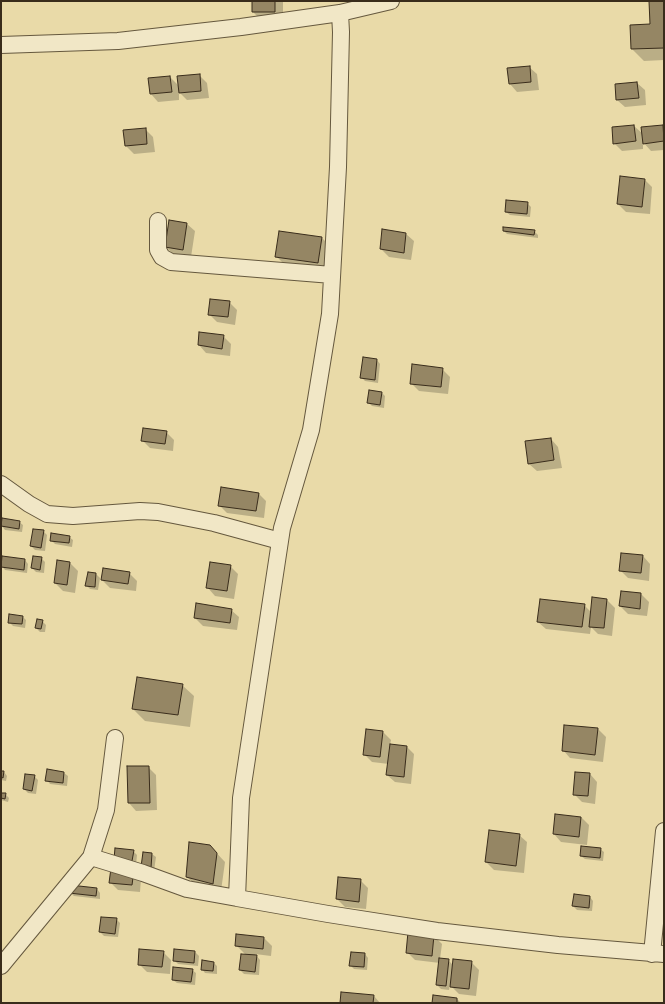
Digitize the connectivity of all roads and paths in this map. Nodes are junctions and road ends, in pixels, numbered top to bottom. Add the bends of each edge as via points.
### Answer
1 (391, 1) edge
2 (340, 13) junction
3 (1, 45) edge
4 (158, 221) dead end
5 (332, 275) junction
6 (1, 484) edge
7 (280, 541) junction
8 (115, 738) dead end
9 (664, 831) edge
10 (91, 857) junction
11 (237, 898) junction
12 (658, 954) edge
13 (1, 966) edge

1 - 2 street
2 - 3 street via 241,28 118,40
2 - 5 street via 338,159
4 - 5 street via 158,250 162,257 171,262
5 - 7 street via 330,314 311,430
6 - 7 street via 47,514 73,516 158,512 214,523
7 - 11 street via 241,798
8 - 10 street via 106,810
9 - 12 street
10 - 11 street via 187,889
10 - 13 street
11 - 12 street via 437,932

